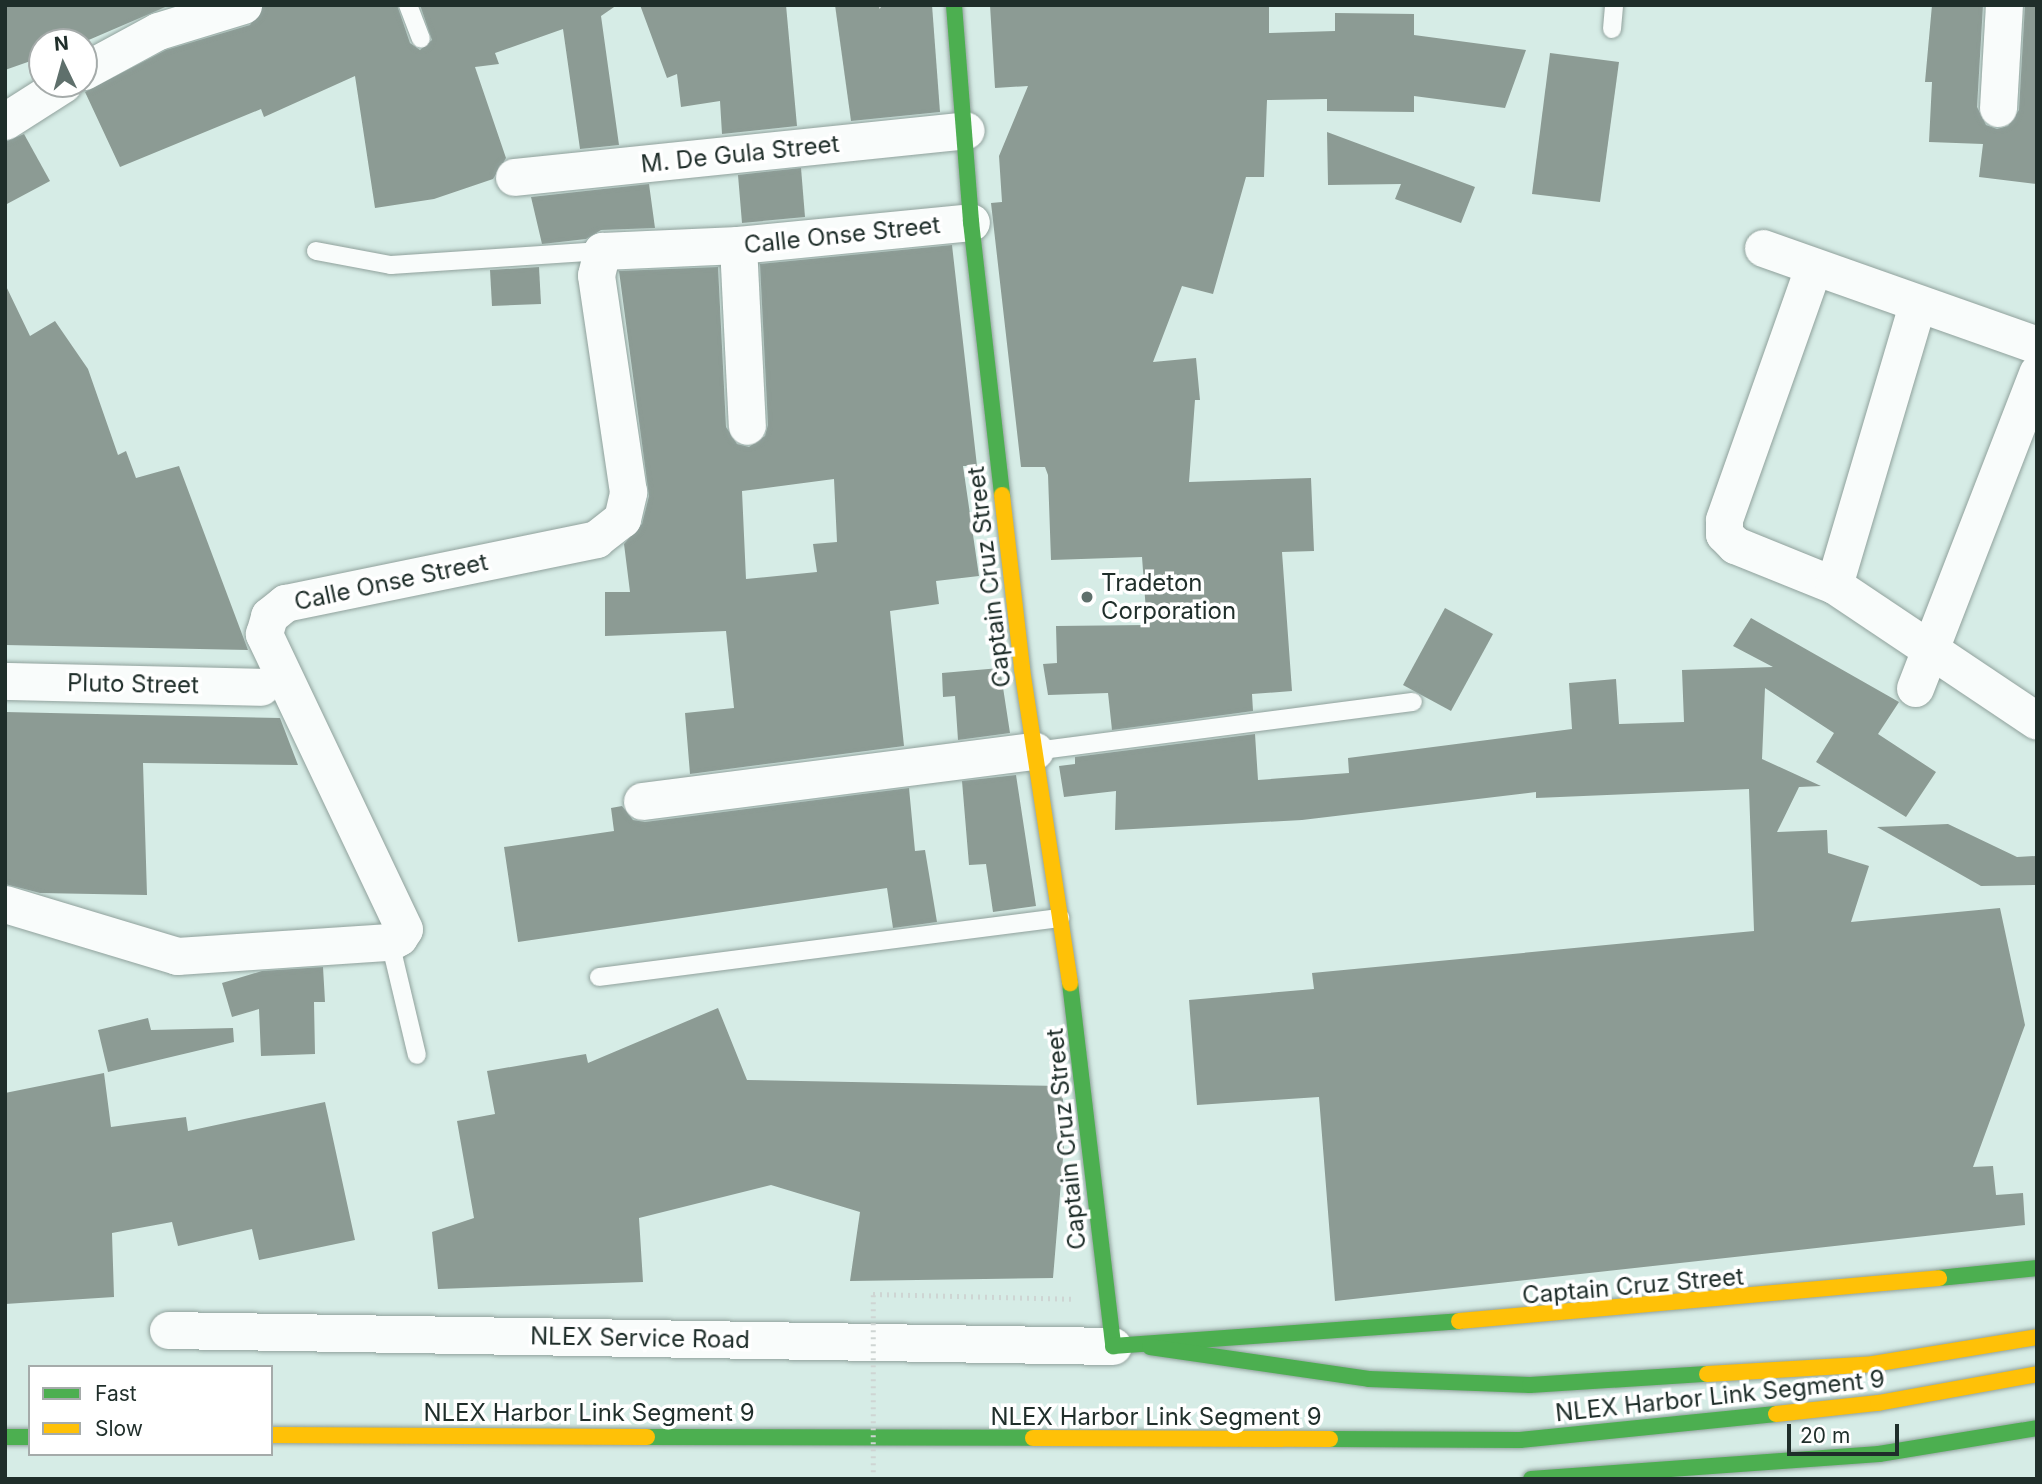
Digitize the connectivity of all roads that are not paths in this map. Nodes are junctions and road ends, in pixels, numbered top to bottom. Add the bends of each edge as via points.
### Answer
1 (243, 5) edge
2 (408, 5) edge
3 (954, 5) edge
4 (1614, 5) edge
5 (2004, 5) edge
6 (154, 18) edge
7 (1612, 29) dead end
8 (421, 39) dead end
9 (98, 60) edge
10 (41, 98) edge
11 (1998, 108) dead end
12 (5, 121) edge
13 (967, 130) junction
14 (514, 177) dead end
15 (971, 222) junction
16 (738, 245) junction
17 (1763, 248) dead end
18 (316, 251) dead end
19 (602, 251) junction
20 (1813, 268) junction
21 (1917, 304) junction
22 (2036, 369) edge
23 (747, 426) dead end
24 (1834, 585) junction
25 (1929, 652) junction
26 (5, 681) edge
27 (261, 687) dead end
28 (1915, 688) dead end
29 (1413, 702) dead end
30 (2036, 717) edge
31 (1035, 751) junction
32 (642, 801) dead end
33 (5, 904) edge
34 (1060, 918) junction
35 (390, 942) junction
36 (599, 977) dead end
37 (417, 1055) dead end
38 (2037, 1268) edge
39 (168, 1330) dead end
40 (2037, 1337) edge
41 (1113, 1346) junction
42 (1150, 1347) junction
43 (2037, 1374) edge
44 (2037, 1428) edge
45 (273, 1435) edge
46 (5, 1437) edge
47 (28, 1437) edge
48 (1531, 1479) edge

1 - 6 street
2 - 8 lane
3 - 13 main road, Captain Cruz Street
4 - 7 lane
5 - 11 street
6 - 9 street
10 - 12 street
13 - 14 street, M. De Gula Street
13 - 15 main road, Captain Cruz Street
15 - 16 street, Calle Onse Street
15 - 31 main road, Captain Cruz Street
16 - 19 street, Calle Onse Street
16 - 23 street
17 - 20 street
18 - 19 lane via 391,265
19 - 35 street, Calle Onse Street via 596,275 628,492 622,519 596,539 285,603 268,617 264,634 404,929
20 - 21 street
20 - 24 street via 1724,520 1724,534 1735,545
21 - 22 street
21 - 24 street
22 - 25 street
24 - 25 street
25 - 28 street
25 - 30 street
26 - 27 street, Pluto Street
29 - 31 lane
31 - 32 street
31 - 34 main road, Captain Cruz Street
33 - 35 street via 177,956
34 - 36 lane
34 - 41 main road, Captain Cruz Street
35 - 37 lane
38 - 42 main road, Captain Cruz Street via 1692,1304
39 - 41 street, NLEX Service Road
40 - 42 main road via 1873,1364 1530,1385 1369,1379
41 - 42 main road, Captain Cruz Street
43 - 45 main road, NLEX Harbor Link Segment 9 via 1878,1403 1520,1440
44 - 48 main road via 1879,1454
46 - 47 main road

